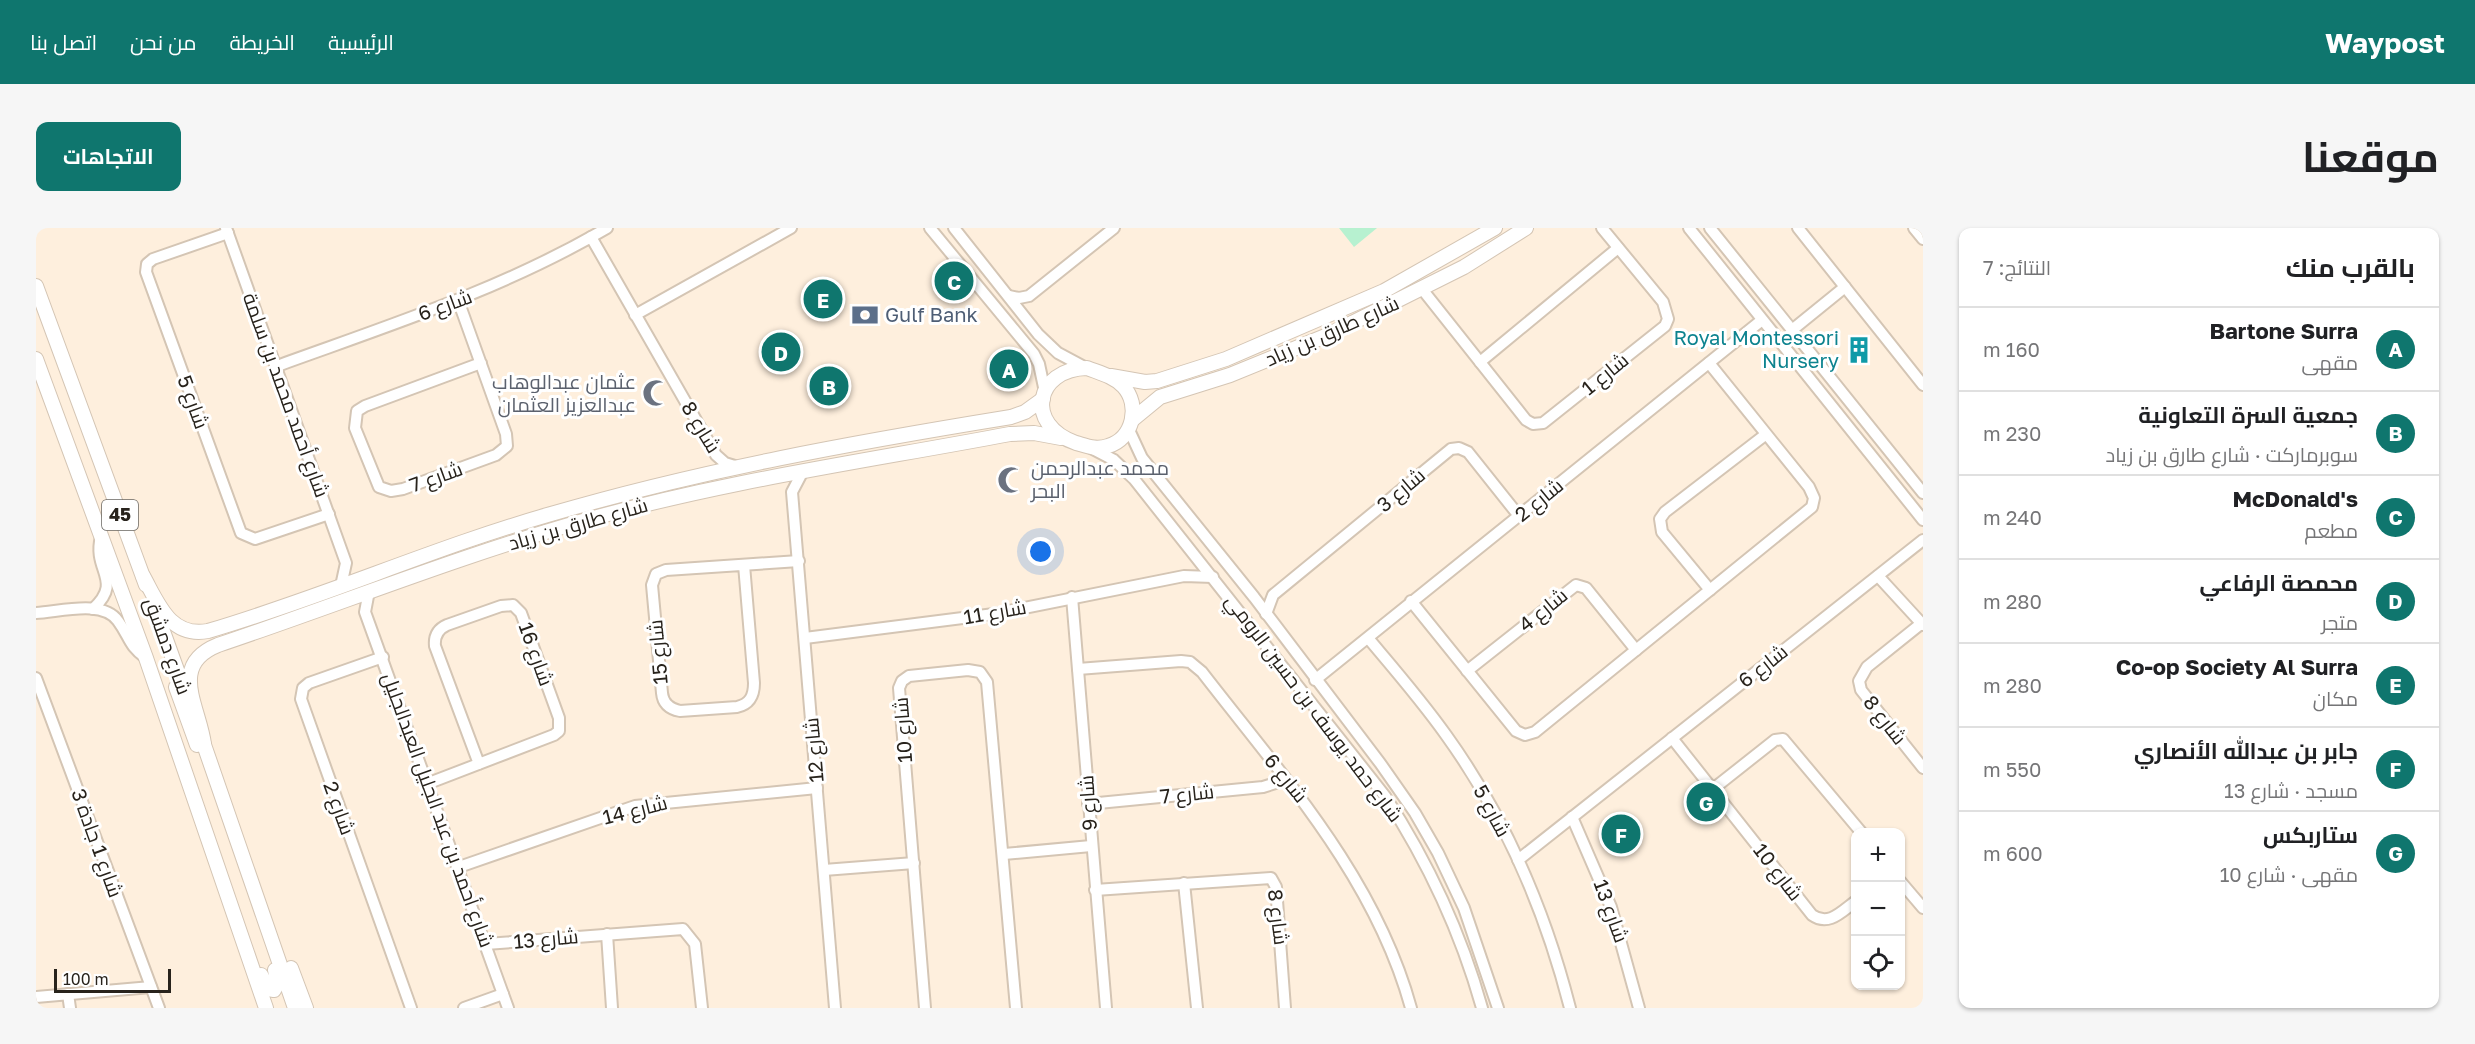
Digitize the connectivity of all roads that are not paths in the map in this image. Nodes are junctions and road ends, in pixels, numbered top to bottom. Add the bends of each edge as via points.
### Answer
1 (606, 228) edge
2 (791, 228) edge
3 (930, 228) edge
4 (954, 228) edge
5 (1114, 228) edge
6 (1495, 228) edge
7 (1526, 228) edge
8 (1602, 228) edge
9 (1689, 228) edge
10 (1710, 228) edge
11 (1798, 228) edge
12 (1916, 229) edge
13 (227, 231) edge
14 (591, 237) junction
15 (1923, 239) edge
16 (1475, 240) junction
17 (1507, 241) junction
18 (1618, 248) junction
19 (1484, 255) junction
20 (36, 286) edge
21 (1845, 287) junction
22 (1422, 289) junction
23 (1009, 296) junction
24 (1029, 296) junction
25 (458, 300) junction
26 (635, 315) junction
27 (1024, 317) junction
28 (1762, 320) junction
29 (1792, 330) junction
30 (36, 358) edge
31 (1480, 362) junction
32 (481, 363) junction
33 (1708, 363) junction
34 (277, 366) junction
35 (1087, 368) junction
36 (1111, 376) junction
37 (36, 381) edge
38 (1923, 385) edge
39 (48, 390) junction
40 (1044, 395) junction
41 (1856, 408) junction
42 (1840, 416) junction
43 (1131, 425) junction
44 (1868, 425) junction
45 (1765, 435) junction
46 (1855, 435) junction
47 (1061, 438) junction
48 (1088, 447) junction
49 (738, 467) junction
50 (803, 471) junction
51 (776, 476) junction
52 (792, 492) junction
53 (1923, 493) edge
54 (1176, 502) junction
55 (579, 506) junction
56 (1161, 513) junction
57 (329, 514) junction
58 (1519, 516) junction
59 (1923, 520) edge
60 (584, 521) junction
61 (101, 537) junction
62 (1923, 540) edge
63 (434, 550) junction
64 (1194, 554) junction
65 (799, 561) junction
66 (346, 563) junction
67 (744, 565) junction
68 (438, 567) junction
69 (143, 576) junction
70 (1184, 576) junction
71 (1213, 576) junction
72 (1878, 576) junction
73 (368, 584) junction
74 (1710, 590) junction
75 (344, 592) junction
76 (1273, 595) junction
77 (1072, 597) junction
78 (1254, 597) junction
79 (1411, 601) junction
80 (93, 609) junction
81 (365, 612) junction
82 (36, 613) edge
83 (1266, 614) junction
84 (1922, 624) edge
85 (221, 627) junction
86 (805, 638) junction
87 (1368, 638) junction
88 (225, 643) junction
89 (1636, 650) junction
90 (383, 657) junction
91 (146, 658) junction
92 (174, 661) junction
93 (1078, 669) junction
94 (1467, 671) junction
95 (36, 678) edge
96 (1316, 680) junction
97 (1672, 738) junction
98 (204, 744) junction
99 (479, 764) junction
100 (1923, 768) edge
101 (1285, 780) junction
102 (429, 783) junction
103 (817, 788) junction
104 (1713, 789) junction
105 (1088, 804) junction
106 (1572, 818) junction
107 (1858, 828) edge
108 (1091, 846) junction
109 (1004, 854) junction
110 (1439, 855) junction
111 (1518, 860) junction
112 (1424, 862) junction
113 (914, 863) junction
114 (459, 867) junction
115 (824, 870) junction
116 (1449, 874) junction
117 (1433, 881) junction
118 (1901, 882) edge
119 (1184, 883) junction
120 (1095, 890) junction
121 (259, 899) junction
122 (1851, 905) edge
123 (1923, 908) edge
124 (607, 934) junction
125 (486, 944) junction
126 (243, 947) junction
127 (151, 987) junction
128 (503, 993) junction
129 (68, 994) junction
130 (36, 997) edge
131 (70, 1008) edge
132 (159, 1008) edge
133 (266, 1008) edge
134 (295, 1008) edge
135 (306, 1008) edge
136 (411, 1008) edge
137 (465, 1008) edge
138 (508, 1008) edge
139 (612, 1008) edge
140 (702, 1008) edge
141 (835, 1008) edge
142 (925, 1008) edge
143 (1016, 1008) edge
144 (1106, 1008) edge
145 (1197, 1008) edge
146 (1285, 1008) edge
147 (1411, 1008) edge
148 (1482, 1008) edge
149 (1498, 1008) edge
150 (1570, 1008) edge
151 (1639, 1008) edge

1 - 14 street, شارع 6
2 - 26 street
3 - 40 street via 1034,354
4 - 23 street
5 - 24 street
6 - 16 main road, شارع طارق بن زياد
6 - 17 main road via 1496,238
7 - 17 main road, شارع طارق بن زياد
8 - 18 street, شارع 1
9 - 28 street
10 - 29 street
11 - 21 street
12 - 15 street
13 - 34 street, شارع أحمد محمد بن سلمة
13 - 57 street, شارع 5 via 153,259 146,266 178,362 243,535 255,539
14 - 25 street, شارع 6 via 521,274
14 - 26 street, شارع 8
16 - 19 main road via 1486,243
16 - 36 main road, شارع طارق بن زياد via 1384,291 1226,359 1157,381
17 - 19 main road, شارع طارق بن زياد
18 - 31 street
18 - 31 street, شارع 1 via 1665,305 1665,326 1543,423 1526,420
19 - 22 main road, شارع طارق بن زياد
20 - 69 main road, شارع دمشق / 45
21 - 29 street
21 - 38 street
22 - 31 street, شارع 1
22 - 43 main road, شارع طارق بن زياد via 1290,352 1160,397
23 - 24 street
23 - 27 street
24 - 27 street
25 - 32 street, شارع 7
25 - 34 street, شارع 6
26 - 49 street, شارع 8 via 716,455 724,463
27 - 35 street via 1052,348
28 - 33 street, شارع 2
28 - 42 street
29 - 41 street
30 - 39 main road, شارع دمشق / 45
32 - 32 street, شارع 7 via 507,436 505,449 399,491 379,487 356,428 357,411
33 - 45 street
33 - 58 street, شارع 2
34 - 57 street, شارع أحمد محمد بن سلمة
35 - 36 main road
35 - 40 main road via 1063,372
36 - 43 main road via 1127,391
37 - 39 street
39 - 61 main road, شارع دمشق / 45
40 - 47 main road via 1045,420
40 - 49 main road, شارع طارق بن زياد via 1025,412 1011,417
41 - 42 street via 1852,416
41 - 44 street
42 - 46 street
43 - 48 main road via 1109,446
43 - 54 street, شارع حمد يوسف بن حسين الرومي via 1142,458
44 - 46 street via 1857,428
44 - 53 street
45 - 74 street via 1809,487 1813,505
45 - 74 street via 1660,519 1662,532
46 - 59 street
47 - 48 main road
47 - 50 main road, شارع طارق بن زياد via 1010,434
48 - 56 street, شارع حمد يوسف بن حسين الرومي via 1121,466
49 - 55 main road, شارع طارق بن زياد
50 - 51 main road, شارع طارق بن زياد
50 - 52 street
51 - 52 street
51 - 60 main road, شارع طارق بن زياد
52 - 65 street, شارع 12
54 - 56 street via 1165,504
54 - 78 street, شارع حمد يوسف بن حسين الرومي
55 - 60 main road via 587,512
55 - 63 main road, شارع طارق بن زياد
56 - 64 street, شارع حمد يوسف بن حسين الرومي
57 - 66 street, شارع أحمد محمد بن سلمة
58 - 76 street, شارع 3 via 1468,452 1454,448
58 - 79 street, شارع 2
60 - 68 main road, شارع طارق بن زياد
61 - 80 street via 98,553 108,590
61 - 91 main road, شارع دمشق / 45
62 - 72 street, شارع 6
63 - 68 main road via 431,562
63 - 73 main road, شارع طارق بن زياد
64 - 70 street via 1192,567
64 - 71 street, شارع حمد يوسف بن حسين الرومي
65 - 67 street, شارع 15
65 - 86 street, شارع 12
66 - 73 street
66 - 75 street
67 - 67 street, شارع 15 via 662,570 654,576 662,693 671,708 680,711 737,707 752,697
68 - 73 main road, شارع طارق بن زياد
69 - 85 main road, شارع طارق بن زياد via 175,625 194,632
69 - 92 main road, شارع دمشق / 45
70 - 71 street, شارع 11
70 - 77 street, شارع 11
71 - 112 street, شارع حمد يوسف بن حسين الرومي via 1373,780
72 - 84 street
72 - 97 street, شارع 6
73 - 75 main road, شارع طارق بن زياد
73 - 81 street
74 - 89 street
75 - 81 street
75 - 85 main road, شارع طارق بن زياد
75 - 88 main road, شارع طارق بن زياد
76 - 78 street
76 - 83 street
77 - 86 street, شارع 11 via 981,616
77 - 93 street, شارع 9
78 - 83 street, شارع حمد يوسف بن حسين الرومي
79 - 87 street, شارع 2
79 - 94 street
80 - 82 street
80 - 91 street, شارع دمشق via 114,616 130,646
81 - 90 street, شارع أحمد بن عبد الجليل العبدالجليل
83 - 96 street, شارع حمد يوسف بن حسين الرومي
84 - 100 street, شارع 8 via 1867,667 1859,681 1861,690
85 - 88 main road via 218,634
86 - 103 street, شارع 12
87 - 96 street, شارع 2
87 - 111 street, شارع 5 via 1446,735 1492,807
88 - 98 main road, شارع طارق بن زياد via 199,655 190,674
89 - 94 street via 1529,735 1516,731
89 - 94 street, شارع 4 via 1586,588 1578,585
90 - 102 street, شارع أحمد بن عبد الجليل العبدالجليل
90 - 136 street, شارع 2 via 309,683 303,688 301,699
91 - 126 main road, شارع دمشق
92 - 98 main road, شارع دمشق / 45
92 - 126 main road via 173,678 237,856 278,981 276,988 266,987
93 - 101 street, شارع 6 via 1190,662 1202,672
93 - 105 street, شارع 9
95 - 127 street, شارع 1 جادة 3
96 - 110 street, شارع حمد يوسف بن حسين الرومي via 1398,788
97 - 104 street, شارع 10
97 - 106 street, شارع 6
98 - 121 main road, شارع دمشق
99 - 99 street, شارع 16 via 554,735 560,728 521,613 513,605 447,625 435,638
99 - 102 street, شارع 16
101 - 105 street, شارع 7 via 1263,787
101 - 147 street, شارع 6 via 1311,810 1359,883 1388,943
102 - 114 street, شارع أحمد بن عبد الجليل العبدالجليل
103 - 114 street, شارع 14 via 635,806
103 - 115 street, شارع 12
104 - 107 street via 1775,740 1783,739
104 - 122 street, شارع 10 via 1812,915 1821,920 1832,919
105 - 108 street, شارع 9
106 - 111 street, شارع 6
106 - 151 street, شارع 13 via 1611,907
108 - 109 street
108 - 120 street, شارع 9
109 - 113 street, شارع 10 via 987,682 974,670 924,674 906,678 899,688
109 - 143 street, شارع 10
110 - 112 street via 1433,862
110 - 116 street, شارع حمد يوسف بن حسين الرومي
111 - 150 street, شارع 5 via 1550,937
112 - 117 street, شارع حمد يوسف بن حسين الرومي
113 - 115 street
113 - 142 street, شارع 10
114 - 125 street, شارع أحمد بن عبد الجليل العبدالجليل
115 - 141 street, شارع 12
116 - 117 street
116 - 149 street, شارع حمد يوسف بن حسين الرومي
117 - 148 street, شارع حمد يوسف بن حسين الرومي via 1462,946
118 - 123 street
119 - 120 street, شارع 8
119 - 145 street
119 - 146 street, شارع 8 via 1264,876 1272,879 1277,898
120 - 144 street, شارع 9
121 - 134 main road, شارع دمشق
121 - 135 main road via 271,915
124 - 125 street, شارع 13
124 - 139 street, شارع 13
124 - 140 street, شارع 13 via 673,928 688,932 696,950
125 - 128 street, شارع أحمد بن عبد الجليل العبدالجليل
126 - 133 main road, شارع دمشق
127 - 129 street
127 - 132 street, شارع 1 جادة 3
128 - 137 street
128 - 138 street, شارع أحمد بن عبد الجليل العبدالجليل
129 - 130 street
129 - 131 street

